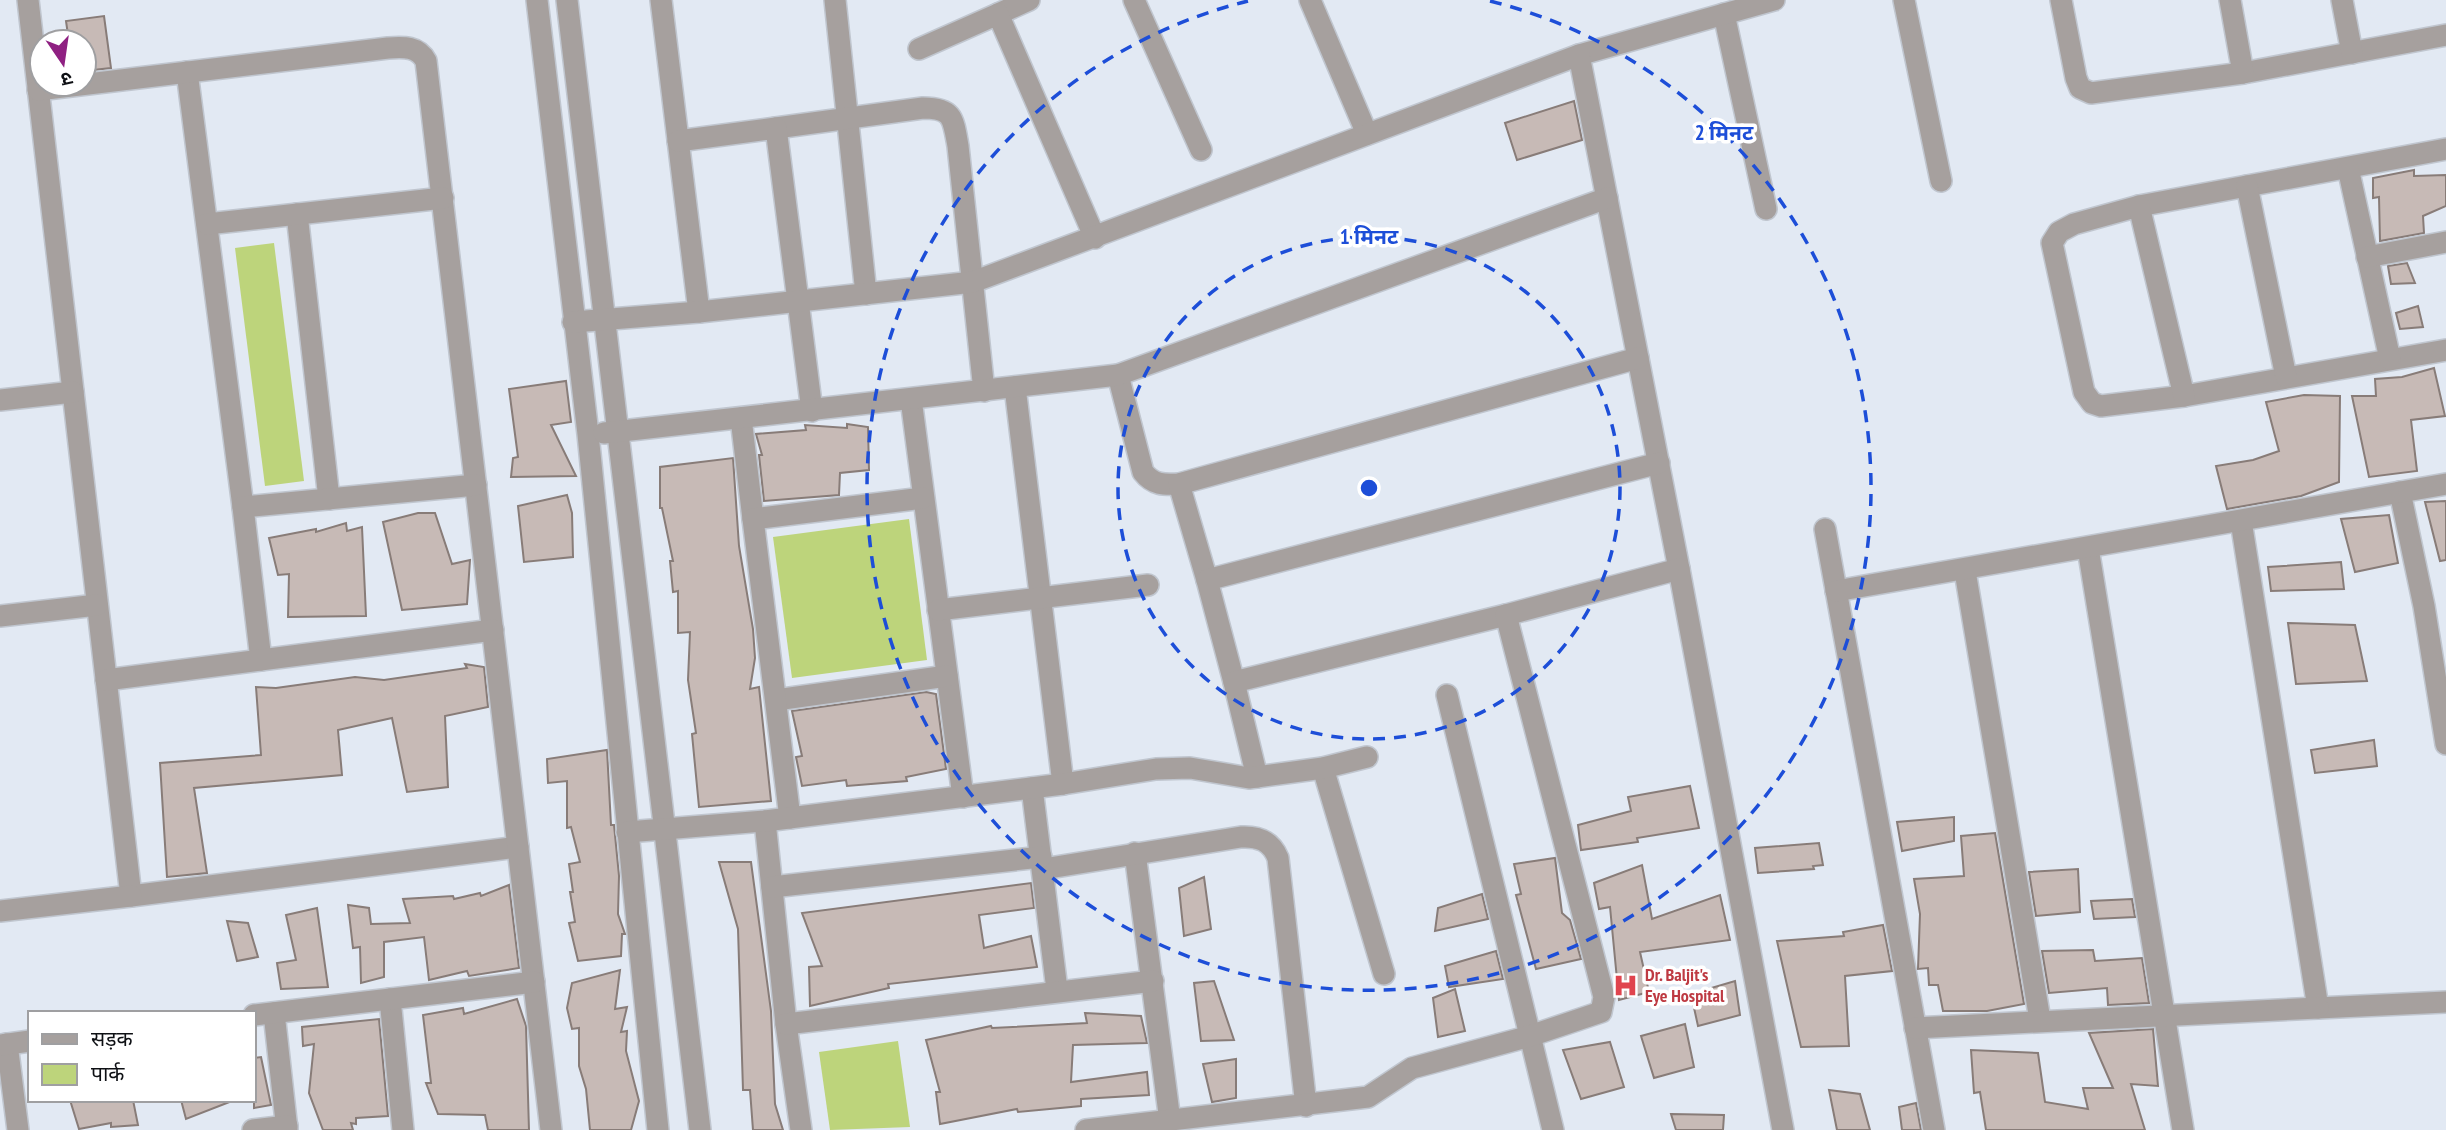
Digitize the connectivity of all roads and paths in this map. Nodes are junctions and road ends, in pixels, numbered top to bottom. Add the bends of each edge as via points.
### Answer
1 (28, 0) edge
2 (537, 0) edge
3 (567, 0) edge
4 (661, 0) edge
5 (835, 0) edge
6 (1029, 0) edge
7 (1134, 0) edge
8 (1310, 0) edge
9 (1774, 0) edge
10 (1904, 0) edge
11 (2061, 0) edge
12 (2230, 0) edge
13 (2342, 0) edge
14 (998, 14) junction
15 (1724, 14) junction
16 (31, 28) edge
17 (2446, 35) edge
18 (919, 49) dead end
19 (2352, 53) junction
20 (1579, 55) junction
21 (187, 72) junction
22 (2243, 73) junction
23 (98, 83) edge
24 (39, 98) edge
25 (845, 118) junction
26 (776, 128) junction
27 (1367, 134) junction
28 (678, 141) junction
29 (2446, 149) edge
30 (1201, 150) dead end
31 (2348, 168) junction
32 (1941, 181) dead end
33 (2247, 186) junction
34 (443, 198) junction
35 (1607, 198) junction
36 (2139, 206) junction
37 (1766, 209) dead end
38 (297, 214) junction
39 (207, 224) junction
40 (1095, 238) junction
41 (2446, 242) edge
42 (2367, 257) junction
43 (973, 282) junction
44 (866, 294) junction
45 (799, 301) junction
46 (699, 312) junction
47 (605, 320) junction
48 (573, 322) junction
49 (2446, 350) edge
50 (1638, 358) junction
51 (2390, 359) junction
52 (1118, 375) junction
53 (2286, 377) junction
54 (1015, 387) junction
55 (985, 391) junction
56 (73, 392) junction
57 (2183, 396) junction
58 (911, 399) junction
59 (0, 401) edge
60 (812, 411) junction
61 (741, 418) junction
62 (617, 432) junction
63 (588, 434) junction
64 (1659, 463) junction
65 (1180, 484) junction
66 (2446, 484) edge
67 (476, 485) junction
68 (2400, 492) junction
69 (923, 498) junction
70 (329, 499) junction
71 (243, 507) junction
72 (753, 519) junction
73 (2241, 521) junction
74 (1825, 529) dead end
75 (2088, 548) junction
76 (1679, 569) junction
77 (1965, 571) junction
78 (1207, 580) junction
79 (1148, 585) dead end
80 (1836, 591) junction
81 (1041, 599) junction
82 (97, 605) junction
83 (938, 610) junction
84 (1506, 615) junction
85 (0, 616) edge
86 (493, 631) junction
87 (261, 660) junction
88 (947, 676) junction
89 (106, 680) junction
90 (1234, 682) junction
91 (1447, 695) dead end
92 (776, 700) junction
93 (2446, 744) edge
94 (1367, 757) dead end
95 (1323, 768) junction
96 (1257, 777) junction
97 (1063, 784) junction
98 (1032, 788) junction
99 (962, 797) junction
100 (790, 818) junction
101 (765, 821) junction
102 (666, 829) junction
103 (628, 832) junction
104 (518, 846) junction
105 (1135, 853) junction
106 (1042, 863) junction
107 (772, 887) junction
108 (131, 896) junction
109 (1, 906) edge
110 (1384, 974) dead end
111 (1153, 981) junction
112 (534, 982) junction
113 (1057, 990) junction
114 (390, 999) junction
115 (2446, 1002) edge
116 (2318, 1008) junction
117 (264, 1014) edge
118 (2166, 1014) junction
119 (2040, 1020) junction
120 (786, 1024) junction
121 (1916, 1028) junction
122 (1530, 1036) junction
123 (28, 1041) edge
124 (3, 1044) edge
125 (1306, 1106) junction
126 (1170, 1121) junction
127 (287, 1128) edge
128 (18, 1130) edge
129 (253, 1130) edge
130 (403, 1130) edge
131 (551, 1130) edge
132 (658, 1130) edge
133 (700, 1130) edge
134 (801, 1130) edge
135 (1086, 1130) edge
136 (1553, 1130) edge
137 (1783, 1130) edge
138 (1934, 1130) edge
139 (2183, 1130) edge

1 - 16 street
2 - 48 street
3 - 47 street
4 - 28 street
5 - 25 street
6 - 14 street
7 - 30 street
8 - 27 street
9 - 15 street
10 - 32 street
11 - 22 street via 2076,79 2080,88 2091,93
12 - 22 street
13 - 19 street
14 - 18 street
14 - 40 street
15 - 20 street
15 - 37 street
17 - 19 street
19 - 22 street
20 - 27 street
20 - 35 street
21 - 23 street
21 - 34 street via 388,48 422,53 430,80
21 - 39 street
24 - 56 street
25 - 26 street
25 - 43 street via 923,108 948,113 958,145
25 - 44 street
26 - 28 street
26 - 45 street
27 - 40 street
28 - 46 street
29 - 31 street
31 - 33 street
31 - 42 street
33 - 36 street
33 - 53 street
34 - 38 street
34 - 67 street
35 - 50 street
35 - 52 street
36 - 57 street
36 - 57 street via 2074,224 2059,232 2052,243 2084,391 2092,403 2110,407
38 - 39 street
38 - 70 street
39 - 71 street
40 - 43 street
41 - 42 street
42 - 51 street
43 - 44 street
43 - 55 street
44 - 45 street
45 - 46 street
45 - 60 street
46 - 47 street
47 - 48 street
47 - 62 street
48 - 63 street
49 - 51 street
50 - 64 street
50 - 65 street
51 - 53 street
52 - 54 street
52 - 65 street via 1143,472 1156,483
53 - 57 street
54 - 55 street
54 - 81 street
55 - 58 street
56 - 59 street
56 - 82 street
58 - 60 street
58 - 69 street
60 - 61 street
61 - 62 street
61 - 72 street
62 - 63 street
62 - 102 street
63 - 103 street
64 - 76 street
64 - 78 street
65 - 78 street
66 - 68 street
67 - 70 street
67 - 86 street
68 - 73 street
68 - 93 street
69 - 72 street
69 - 83 street
70 - 71 street
71 - 87 street
72 - 92 street
73 - 75 street
73 - 116 street
74 - 80 street
75 - 77 street
75 - 118 street
76 - 84 street
76 - 137 street
77 - 80 street
77 - 119 street
78 - 90 street
79 - 81 street
80 - 121 street
81 - 83 street
81 - 97 street
82 - 85 street
82 - 89 street
83 - 88 street
84 - 90 street
84 - 122 street via 1605,1005 1594,1017
86 - 87 street
86 - 104 street
87 - 89 street
88 - 92 street
88 - 99 street
89 - 108 street
90 - 96 street
91 - 122 street
92 - 100 street
94 - 95 street
95 - 96 street
95 - 110 street
96 - 97 street via 1177,768
97 - 98 street
98 - 99 street
98 - 106 street
99 - 100 street
100 - 101 street
101 - 102 street
101 - 107 street
102 - 103 street
102 - 133 street
103 - 132 street
104 - 108 street
104 - 112 street
105 - 106 street
105 - 111 street
105 - 125 street via 1241,836 1264,839 1274,848
106 - 107 street
106 - 113 street
107 - 120 street
108 - 109 street
111 - 113 street
111 - 126 street
112 - 114 street
112 - 131 street
113 - 120 street
114 - 117 street
114 - 130 street
115 - 116 street
116 - 118 street
117 - 127 street
118 - 119 street
118 - 139 street
119 - 121 street
120 - 134 street
121 - 138 street
122 - 125 street via 1412,1068 1368,1097
122 - 136 street
123 - 124 street
124 - 128 street
125 - 126 street
126 - 135 street
127 - 129 street

